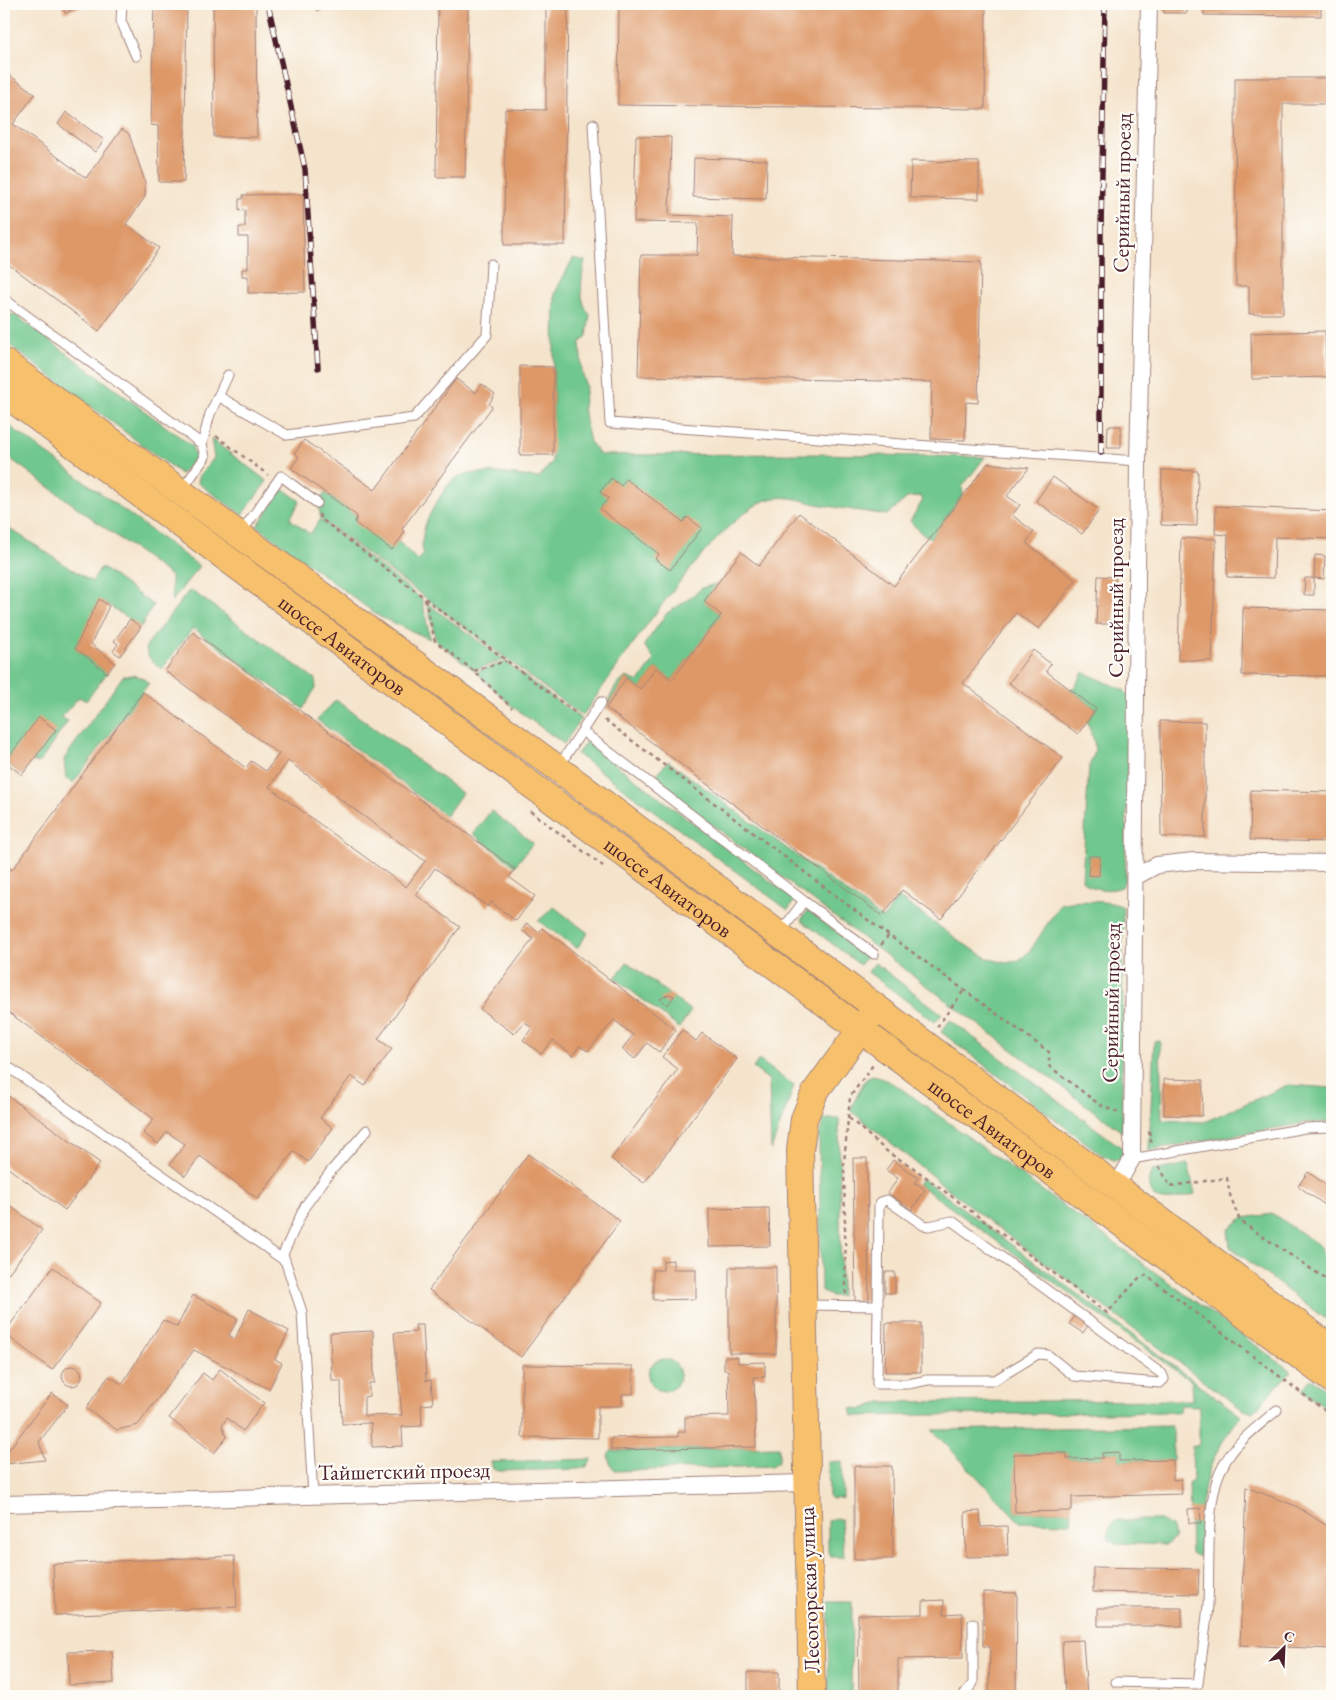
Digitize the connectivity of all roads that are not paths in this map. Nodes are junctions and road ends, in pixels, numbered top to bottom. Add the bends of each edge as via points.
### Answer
1 (122, 4) edge
2 (1149, 4) edge
3 (136, 56) dead end
4 (593, 124) dead end
5 (491, 264) dead end
6 (4, 301) edge
7 (4, 362) edge
8 (228, 375) dead end
9 (4, 393) edge
10 (218, 396) junction
11 (202, 444) junction
12 (1138, 461) junction
13 (180, 492) junction
14 (317, 503) road end
15 (240, 535) junction
16 (600, 702) dead end
17 (585, 733) junction
18 (557, 768) junction
19 (1332, 864) edge
20 (1135, 877) junction
21 (804, 901) junction
22 (779, 934) junction
23 (874, 954) dead end
24 (878, 1007) junction
25 (860, 1028) junction
26 (4, 1064) edge
27 (1332, 1127) edge
28 (367, 1130) dead end
29 (1132, 1159) junction
30 (1115, 1188) junction
31 (286, 1261) junction
32 (803, 1305) junction
33 (878, 1306) junction
34 (1332, 1349) edge
35 (1332, 1380) edge
36 (1276, 1410) dead end
37 (806, 1483) junction
38 (313, 1496) junction
39 (4, 1504) edge
40 (973, 1623) dead end
41 (1116, 1682) dead end
42 (812, 1696) edge
43 (963, 1696) edge

1 - 3 lane via 121,21
2 - 12 street, Серийный проезд
4 - 12 lane via 610,423
5 - 10 lane via 487,335 414,418 286,435
6 - 11 lane
7 - 13 main road, шоссе Авиаторов
8 - 10 lane
9 - 25 main road, шоссе Авиаторов
10 - 11 lane
11 - 13 lane via 205,457
12 - 20 street, Серийный проезд
13 - 15 main road, шоссе Авиаторов
14 - 15 lane via 281,476
15 - 18 main road, шоссе Авиаторов
16 - 17 lane via 587,722
17 - 18 lane
17 - 21 lane
18 - 22 main road, шоссе Авиаторов
19 - 20 street via 1194,862 1157,865
20 - 29 street, Серийный проезд
21 - 22 lane
21 - 23 lane
22 - 24 main road, шоссе Авиаторов
24 - 25 main road, Лесогорская улица
24 - 30 main road, шоссе Авиаторов
25 - 32 main road, Лесогорская улица via 815,1092 804,1120 800,1150
25 - 35 main road, шоссе Авиаторов
26 - 31 lane
27 - 29 lane via 1305,1128
28 - 31 lane via 305,1206 282,1254
29 - 30 street
30 - 34 main road, шоссе Авиаторов
31 - 38 lane via 302,1312
32 - 33 lane
32 - 37 main road, Лесогорская улица
33 - 33 lane via 879,1207 887,1200 923,1225 952,1221 1162,1374 1164,1379 1160,1383 1074,1376 1048,1355 1038,1354 995,1380 877,1384
36 - 41 lane via 1242,1439 1221,1469 1216,1484 1212,1502 1208,1607 1198,1684
37 - 38 street, Тайшетский проезд
37 - 42 main road, Лесогорская улица
38 - 39 street, Тайшетский проезд
40 - 43 lane via 973,1683

